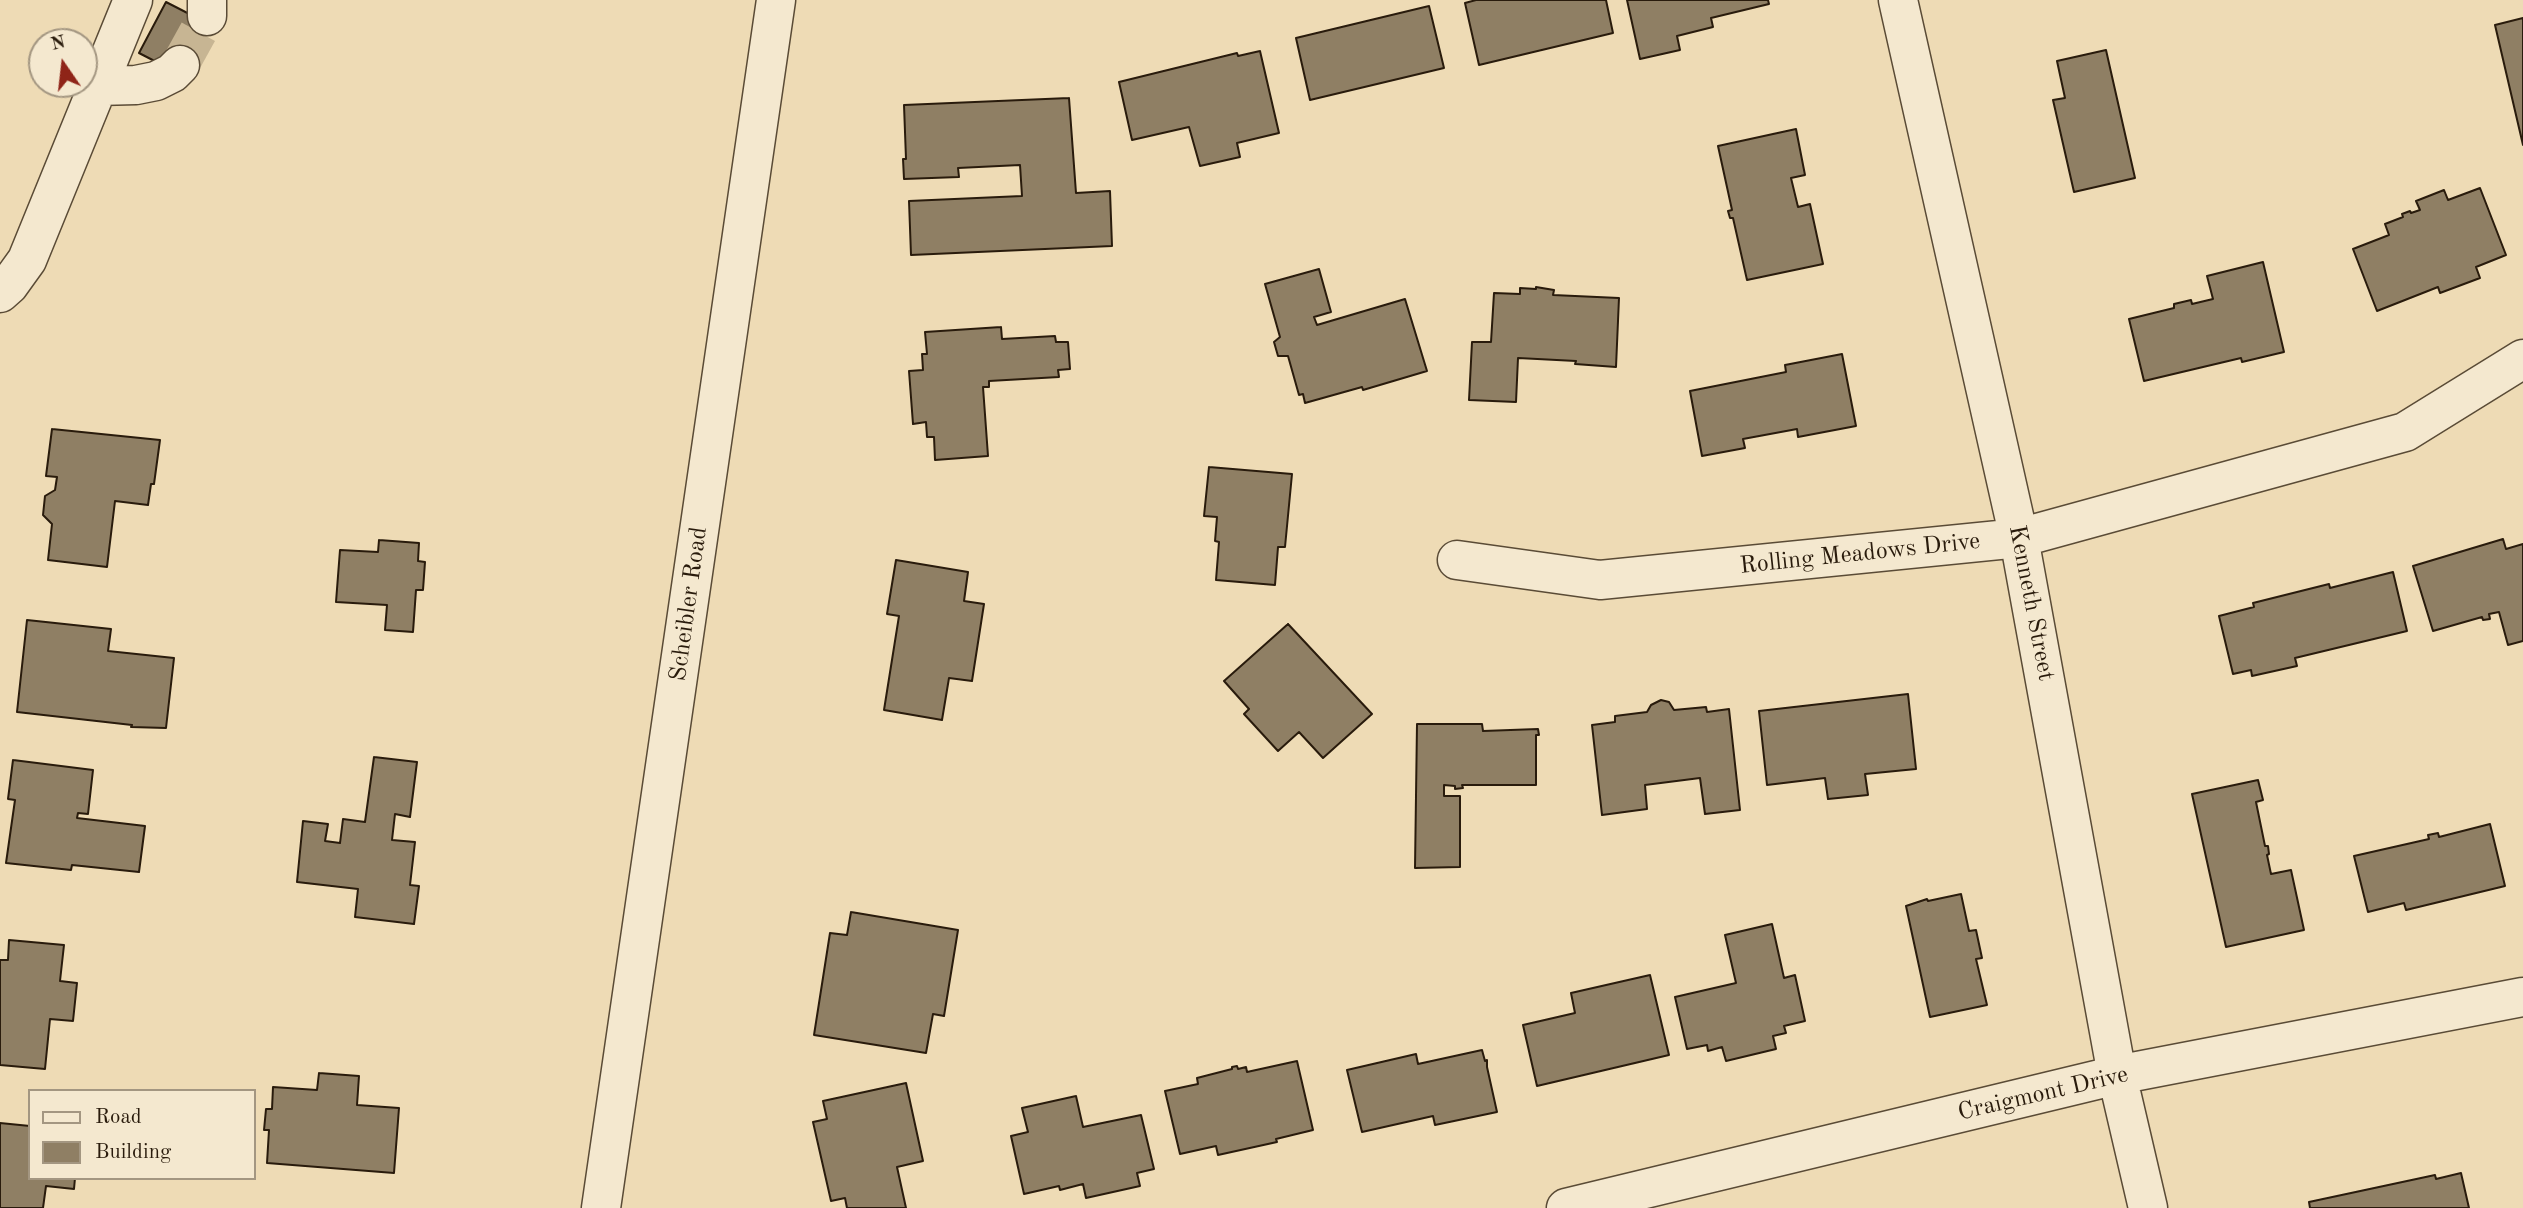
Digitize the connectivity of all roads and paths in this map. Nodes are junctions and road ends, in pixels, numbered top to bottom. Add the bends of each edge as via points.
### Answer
1 (133, 0) edge
2 (776, 0) edge
3 (1898, 0) edge
4 (180, 65) tunnel mouth
5 (98, 84) edge
6 (98, 86) edge
7 (92, 98) edge
8 (0, 293) edge
9 (2523, 359) edge
10 (2019, 538) junction
11 (1457, 560) dead end
12 (2523, 997) edge
13 (2117, 1075) junction
14 (601, 1208) edge
15 (1566, 1208) edge
16 (2148, 1208) edge

1 - 5 street
2 - 14 street, Scheibler Road
3 - 10 street, Kenneth Street
4 - 6 street via 156,81
7 - 8 street via 27,260
9 - 10 street, Rolling Meadows Drive via 2405,432
10 - 11 street, Rolling Meadows Drive via 1600,580
10 - 13 street, Kenneth Street
12 - 13 street, Craigmont Drive
13 - 15 street, Craigmont Drive
13 - 16 street, Kenneth Street

